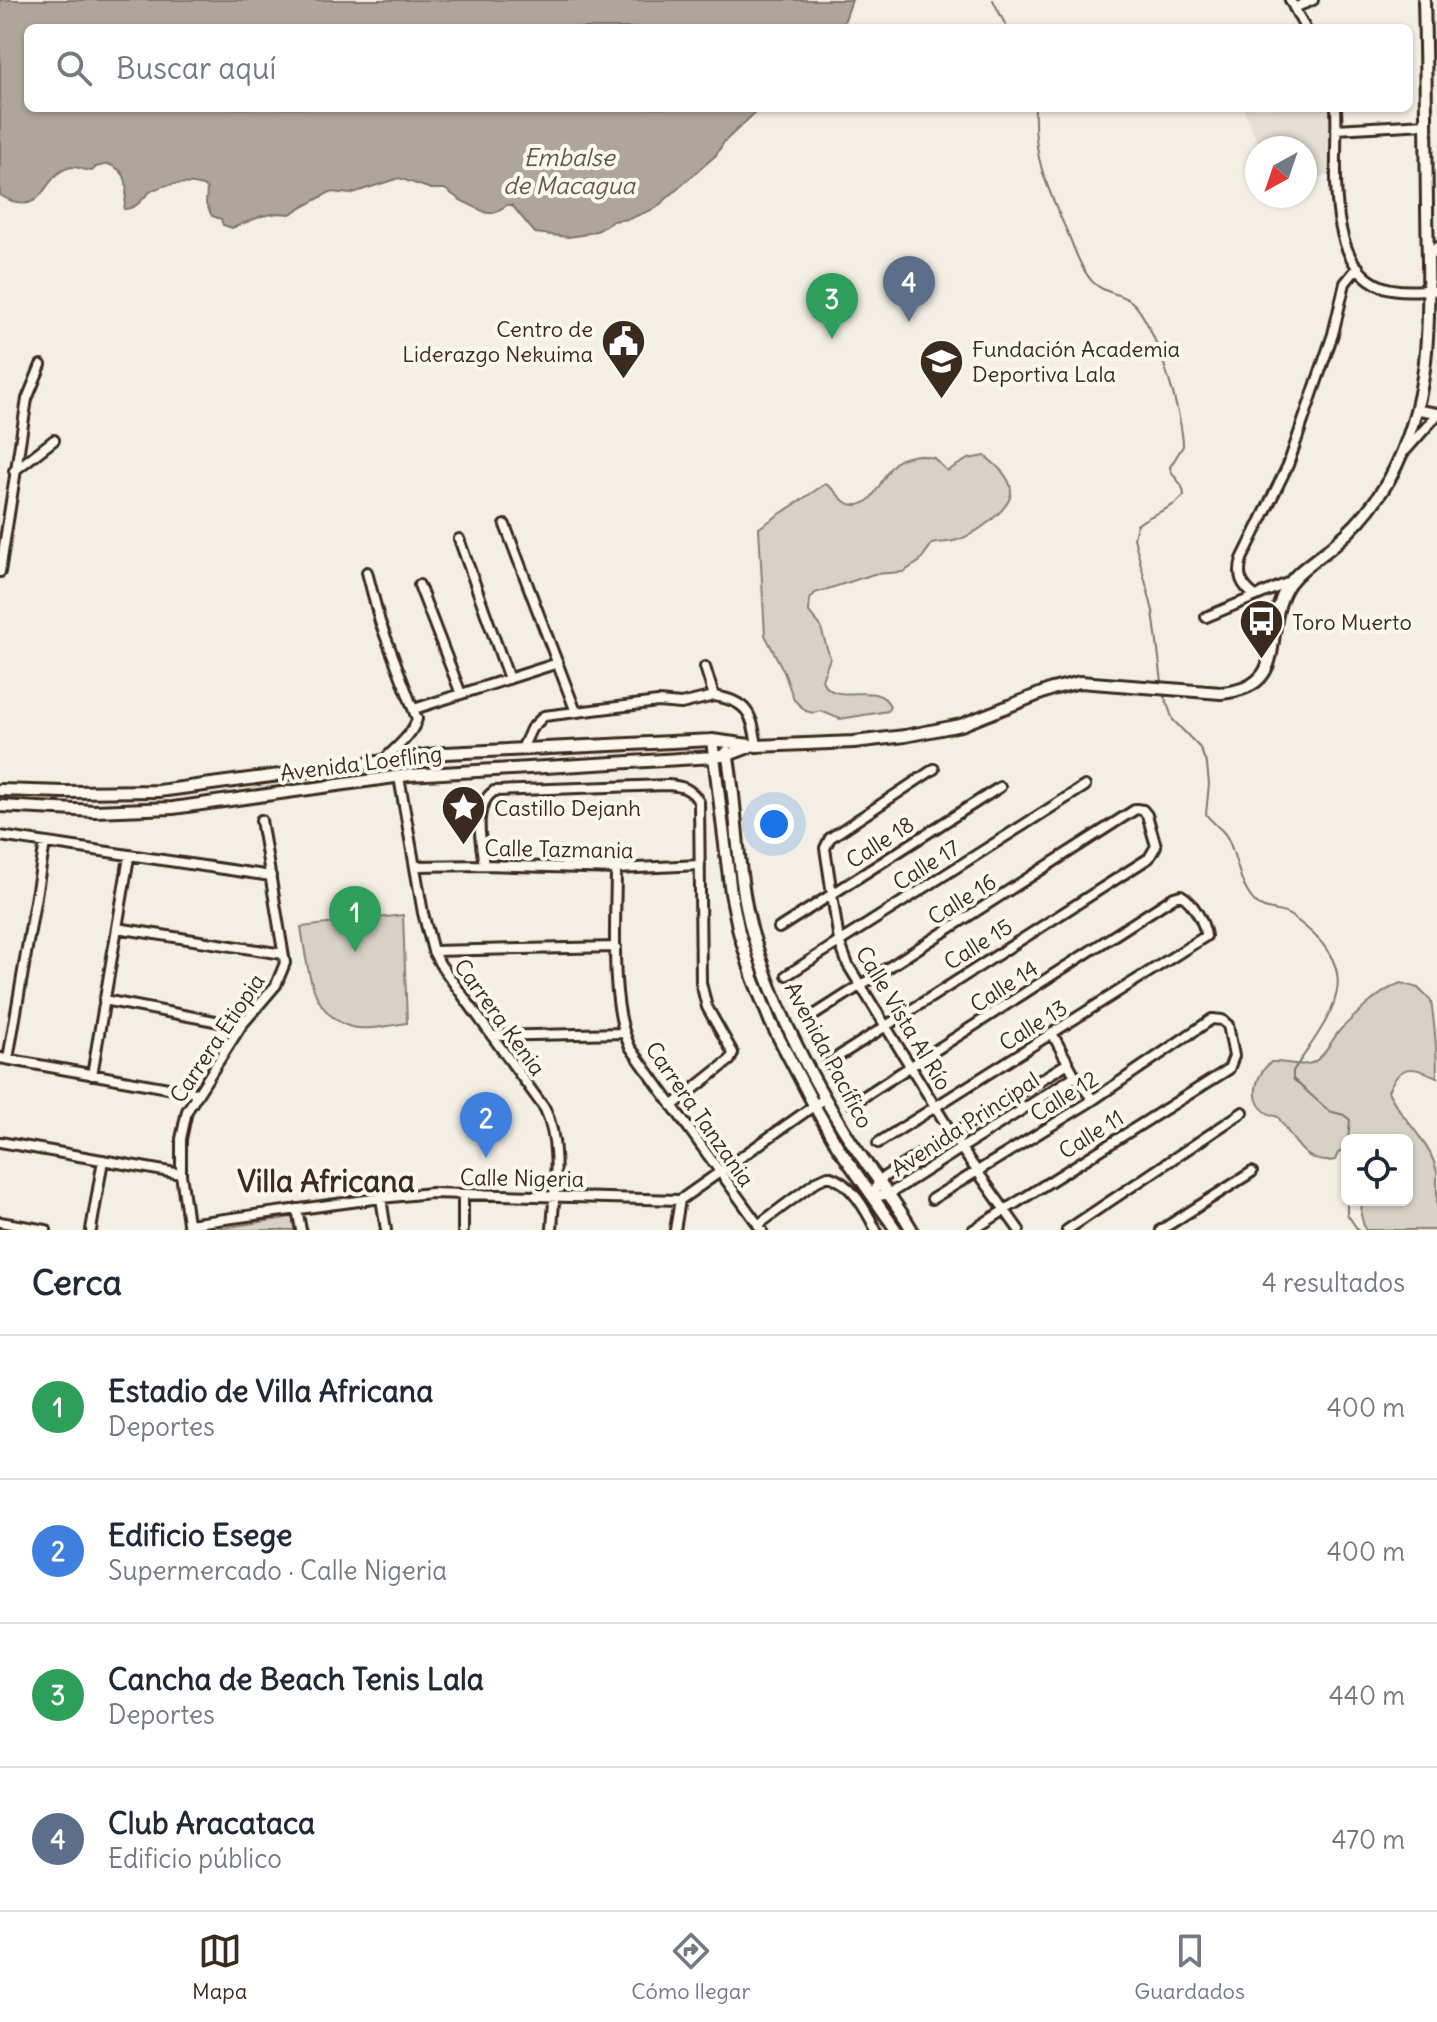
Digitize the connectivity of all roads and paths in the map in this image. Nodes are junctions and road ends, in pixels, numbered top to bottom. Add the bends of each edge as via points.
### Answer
1 (1313, 0) edge
2 (1424, 0) edge
3 (1292, 4) edge
4 (1303, 24) edge
5 (1431, 92) edge
6 (1336, 112) edge
7 (1426, 124) junction
8 (1336, 129) junction
9 (1437, 247) edge
10 (1428, 258) junction
11 (1358, 267) junction
12 (1432, 290) edge
13 (41, 365) dead end
14 (1419, 410) junction
15 (1437, 414) edge
16 (54, 440) dead end
17 (1398, 463) junction
18 (14, 472) junction
19 (505, 525) dead end
20 (459, 539) dead end
21 (0, 572) edge
22 (367, 572) dead end
23 (1290, 582) junction
24 (419, 585) dead end
25 (1255, 596) junction
26 (1206, 617) dead end
27 (558, 663) junction
28 (705, 667) dead end
29 (509, 679) junction
30 (461, 694) junction
31 (714, 696) junction
32 (414, 709) junction
33 (576, 712) junction
34 (712, 740) junction
35 (725, 740) junction
36 (754, 746) junction
37 (522, 749) junction
38 (728, 755) junction
39 (714, 757) junction
40 (382, 761) junction
41 (934, 769) dead end
42 (399, 777) junction
43 (1085, 786) dead end
44 (1000, 787) dead end
45 (0, 790) edge
46 (0, 806) edge
47 (261, 820) dead end
48 (0, 836) edge
49 (45, 843) junction
50 (129, 857) junction
51 (1149, 858) joint
52 (484, 865) junction
53 (700, 865) junction
54 (416, 866) junction
55 (616, 869) junction
56 (271, 876) junction
57 (831, 895) junction
58 (117, 928) junction
59 (779, 928) dead end
60 (1206, 936) joint
61 (839, 941) junction
62 (616, 947) junction
63 (433, 951) junction
64 (283, 954) junction
65 (787, 975) dead end
66 (860, 985) junction
67 (104, 1000) junction
68 (808, 1019) dead end
69 (1212, 1019) joint
70 (886, 1025) junction
71 (241, 1026) junction
72 (623, 1033) junction
73 (1053, 1035) junction
74 (492, 1036) junction
75 (4, 1058) edge
76 (828, 1063) dead end
77 (1068, 1063) junction
78 (912, 1068) junction
79 (92, 1075) junction
80 (1075, 1076) junction
81 (196, 1093) junction
82 (825, 1098) junction
83 (1093, 1100) junction
84 (852, 1104) dead end
85 (814, 1105) junction
86 (672, 1106) junction
87 (936, 1107) junction
88 (1243, 1112) dead end
89 (953, 1133) junction
90 (0, 1142) edge
91 (878, 1143) dead end
92 (960, 1147) junction
93 (103, 1160) junction
94 (977, 1170) junction
95 (1252, 1172) dead end
96 (719, 1173) junction
97 (181, 1174) junction
98 (878, 1181) junction
99 (889, 1194) junction
100 (463, 1195) junction
101 (554, 1196) junction
102 (874, 1197) junction
103 (381, 1198) junction
104 (932, 1199) dead end
105 (680, 1200) junction
106 (297, 1209) junction
107 (1003, 1210) junction
108 (0, 1222) edge
109 (189, 1227) edge
110 (760, 1227) edge
111 (46, 1230) edge
112 (91, 1230) edge
113 (301, 1230) edge
114 (386, 1230) edge
115 (463, 1230) edge
116 (552, 1230) edge
117 (675, 1230) edge
118 (876, 1230) edge
119 (896, 1230) edge
120 (912, 1230) edge
121 (973, 1230) edge
122 (1019, 1230) edge
123 (1067, 1230) edge
124 (1161, 1230) edge

1 - 3 street
2 - 5 street
3 - 4 street
5 - 7 street
6 - 8 street
7 - 8 street
7 - 10 street
8 - 11 street via 1337,209
9 - 10 street
10 - 12 street
11 - 12 street via 1386,288
11 - 25 street via 1345,283 1288,465 1242,559 1241,582
12 - 14 street
13 - 18 street via 27,399
14 - 15 street
14 - 17 street
15 - 17 street
16 - 18 street
17 - 23 street via 1361,519
18 - 21 street
19 - 27 street
20 - 29 street
22 - 32 street
23 - 25 street
23 - 36 street via 1280,604 1269,664 1257,682 1231,692 1080,682 949,728 864,741
24 - 30 street
25 - 26 street
27 - 29 street
27 - 33 street
28 - 31 street
29 - 30 street
30 - 32 street
31 - 33 street via 681,704
31 - 36 street via 733,699 749,713
32 - 40 street via 415,727
33 - 37 street via 544,716
34 - 35 street, Avenida Loefling
34 - 37 street, Avenida Loefling
34 - 39 street, Avenida Pacífico
35 - 36 street, Avenida Loefling
35 - 38 street, Avenida Pacífico
36 - 38 street, Avenida Loefling
37 - 40 street, Avenida Loefling
38 - 39 street, Avenida Loefling
38 - 82 street, Avenida Pacífico via 751,929 783,1018
39 - 42 street, Avenida Loefling
39 - 85 street, Avenida Pacífico via 739,932 771,1023
40 - 45 street, Avenida Loefling via 159,791
41 - 57 street, Calle Vista Al Río via 830,838 825,848
42 - 46 street, Avenida Loefling via 173,808
42 - 54 street, Carrera Kenia
43 - 61 street, Calle 17
44 - 57 street, Calle 18
47 - 56 street, Carrera Etiopia
48 - 49 street
49 - 50 street
49 - 75 street
50 - 56 street
50 - 58 street
51 - 66 street, Calle 16 via 1156,846 1147,815 1136,809
51 - 70 street, Calle 15
52 - 53 street via 481,807 494,791 667,785 682,786 699,802
52 - 54 street, Calle Tazmania
52 - 55 street, Calle Tazmania
53 - 55 street, Calle Tazmania
53 - 86 street via 701,983 707,1007 733,1053
54 - 63 street, Carrera Kenia
55 - 62 street, Carrera Tanzania
56 - 64 street, Carrera Etiopia
57 - 59 street, Calle 18
57 - 61 street, Calle Vista Al Río
58 - 64 street
58 - 67 street
60 - 73 street, Calle 13
60 - 78 street, Calle 14 via 1186,898 1174,897
61 - 65 street, Calle 17
61 - 66 street, Calle Vista Al Río
62 - 63 street
62 - 72 street, Carrera Tanzania
63 - 74 street, Carrera Kenia
64 - 71 street, Carrera Etiopia via 276,985
66 - 68 street, Calle 16
66 - 70 street, Calle Vista Al Río
67 - 71 street
67 - 79 street
69 - 83 street, Calle 12
69 - 107 street, Calle 11 via 1228,1025 1234,1056 1229,1069
70 - 76 street, Calle 15
70 - 78 street, Calle Vista Al Río
71 - 81 street, Carrera Etiopia
72 - 74 street
72 - 86 street, Carrera Tanzania
73 - 77 street
73 - 87 street, Calle 13
74 - 101 street, Carrera Kenia via 551,1121
75 - 79 street
77 - 80 street
77 - 89 street, Avenida Principal
78 - 84 street, Calle 14
78 - 87 street, Calle Vista Al Río
79 - 81 street
80 - 83 street
80 - 92 street, Avenida Principal
81 - 97 street, Carrera Etiopia via 181,1139
82 - 85 street
82 - 98 street, Avenida Pacífico
83 - 94 street, Calle 12
85 - 96 street
85 - 102 street, Avenida Pacífico
86 - 96 street, Carrera Tanzania
87 - 89 street, Calle Vista Al Río
87 - 91 street, Calle 13
88 - 123 street
89 - 92 street, Calle Vista Al Río
89 - 98 street, Avenida Principal
90 - 93 street
92 - 94 street, Calle Vista Al Río
92 - 99 street, Avenida Principal
93 - 97 street
93 - 112 street
94 - 104 street, Calle 12
94 - 107 street, Calle Vista Al Río
95 - 124 street
96 - 105 street
96 - 110 street, Carrera Tanzania
97 - 109 street, Carrera Etiopia
98 - 99 street, Avenida Pacífico
98 - 102 street, Avenida Principal
99 - 102 street, Avenida Principal
99 - 120 street, Avenida Pacífico
100 - 101 street, Calle Nigeria
100 - 103 street, Calle Nigeria
100 - 115 street
101 - 105 street, Calle Nigeria
101 - 116 street, Carrera Kenia
102 - 119 street, Avenida Pacífico
103 - 106 street, Calle Nigeria
103 - 114 street
105 - 117 street
106 - 109 street, Calle Nigeria
106 - 113 street
107 - 121 street, Calle 11
107 - 122 street, Calle Vista Al Río
108 - 111 street
110 - 118 street via 828,1176 844,1183

